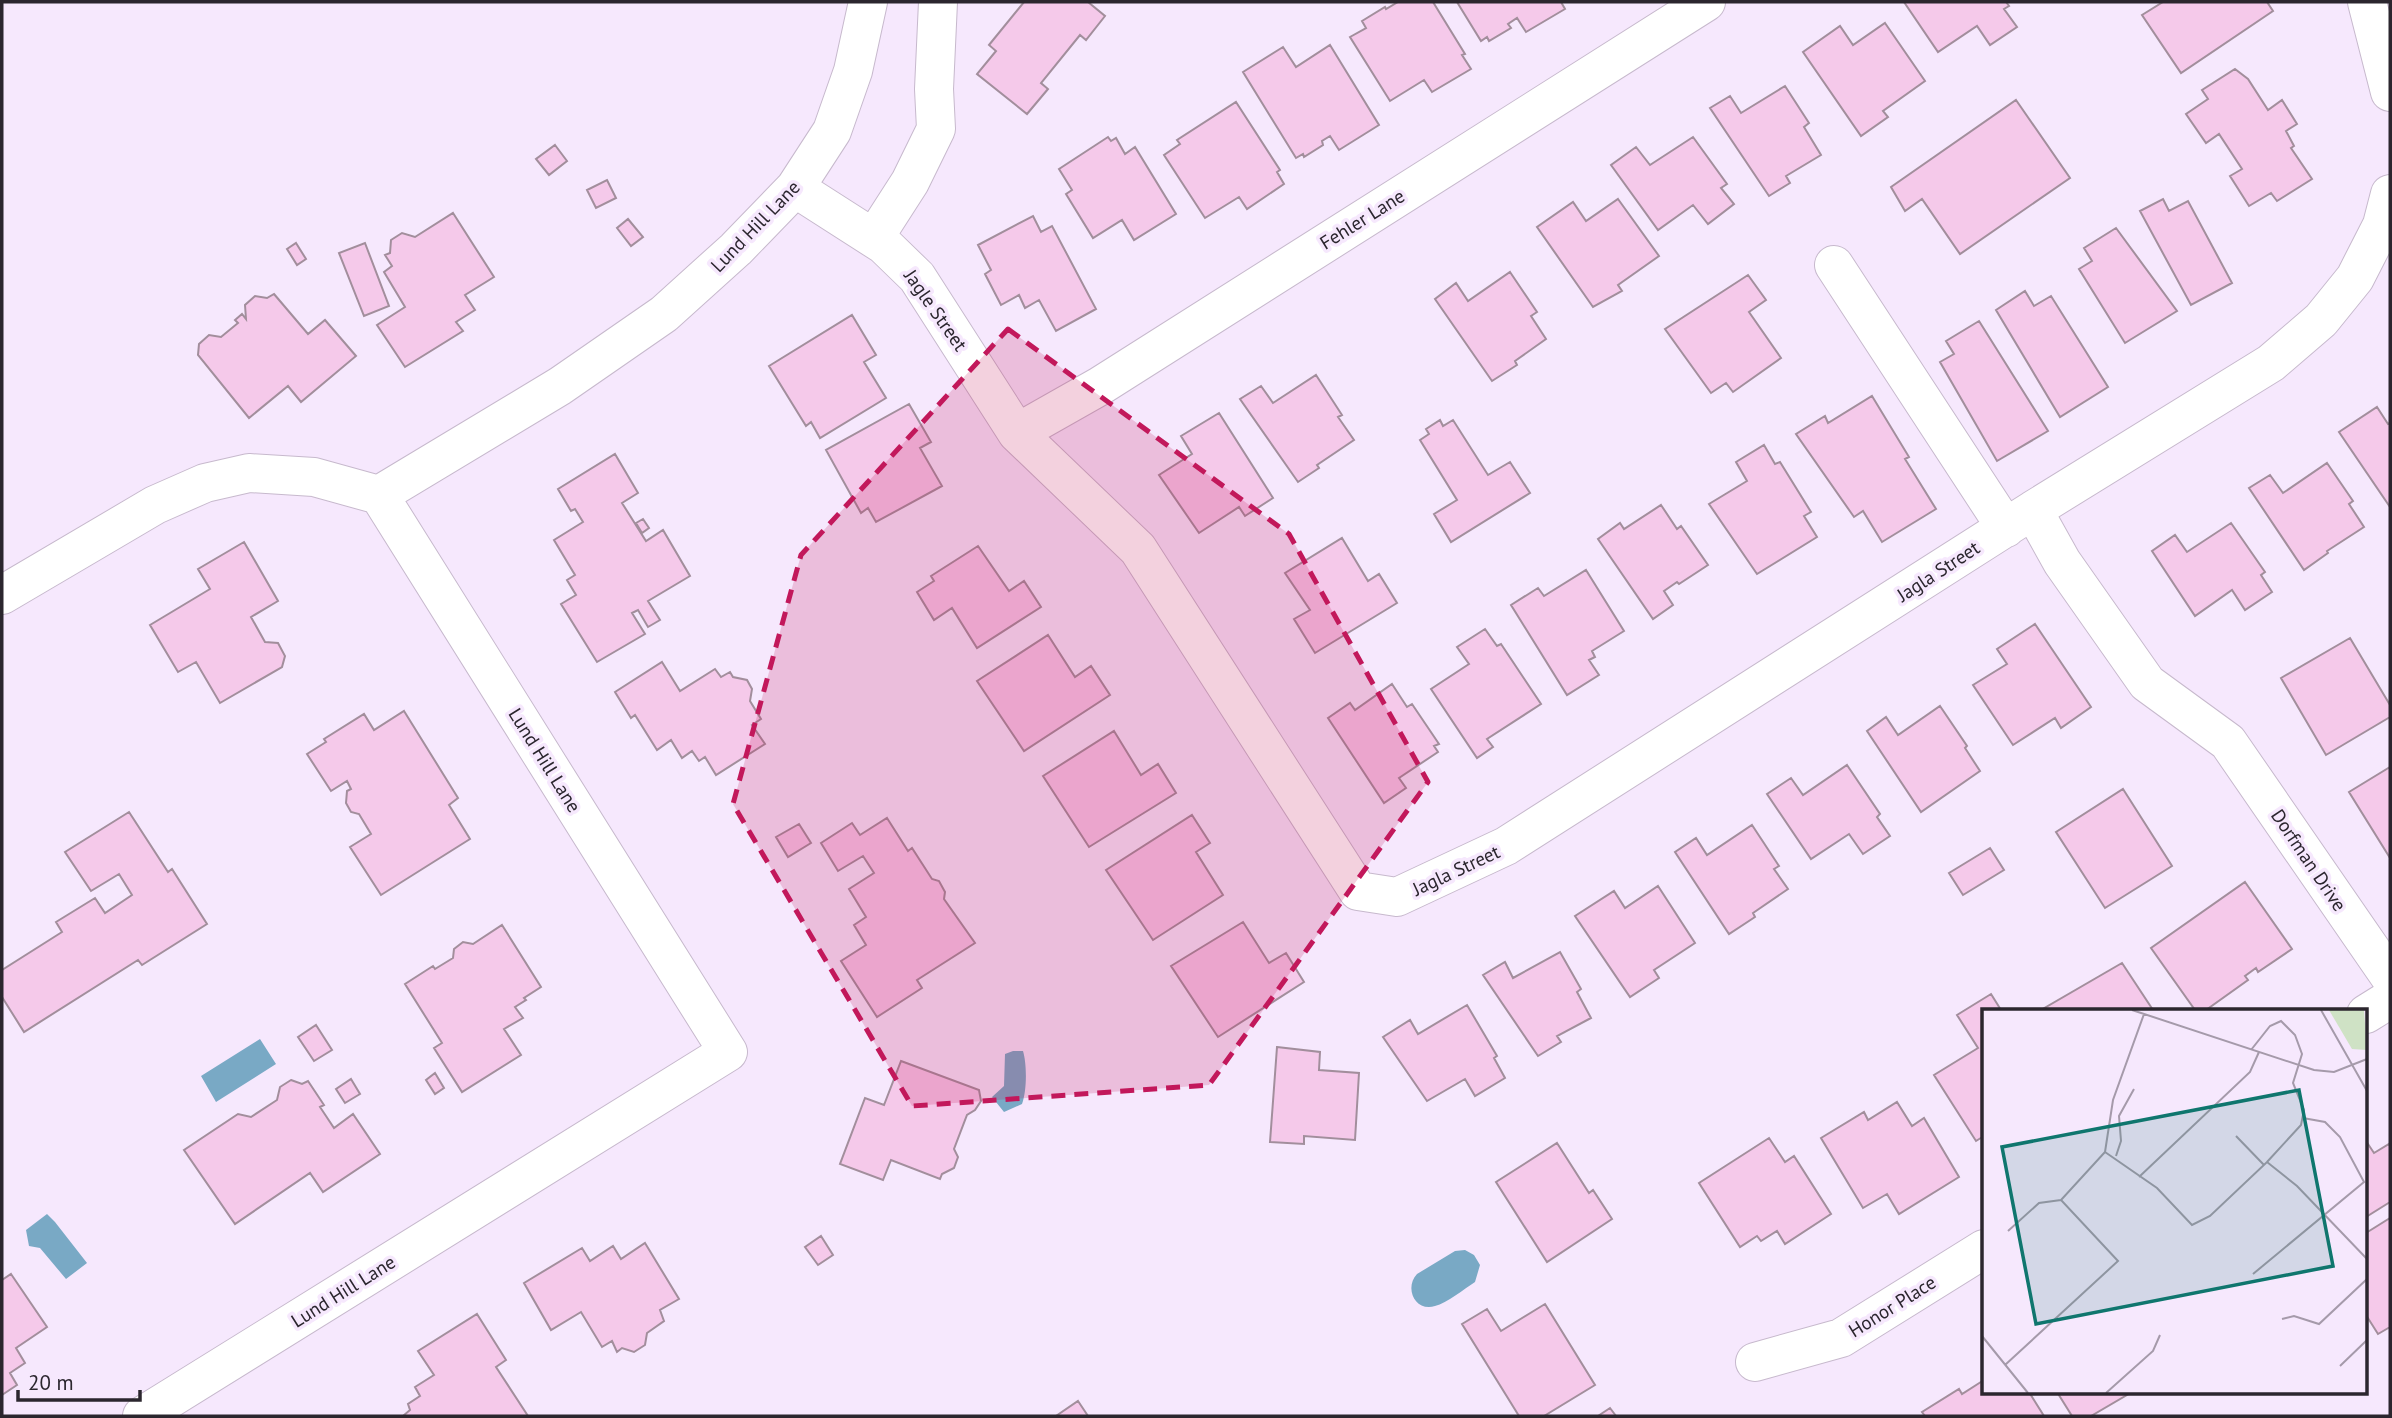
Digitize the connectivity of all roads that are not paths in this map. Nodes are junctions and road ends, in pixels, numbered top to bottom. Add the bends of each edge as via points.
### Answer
1 (867, 2) edge
2 (938, 2) edge
3 (1706, 2) edge
4 (2367, 2) edge
5 (2390, 92) edge
6 (795, 188) junction
7 (2388, 215) edge
8 (874, 238) junction
9 (1834, 265) dead end
10 (1017, 433) junction
11 (379, 495) junction
12 (2019, 519) junction
13 (2, 594) edge
14 (2390, 977) edge
15 (2390, 999) edge
16 (2368, 1013) edge
17 (1982, 1250) edge
18 (1755, 1362) dead end
19 (142, 1416) edge

1 - 6 street, Lund Hill Lane via 853,71 832,131
2 - 8 street via 936,128 910,182
3 - 10 street, Fehler Lane via 1100,386
4 - 5 street
6 - 8 street, Jagle Street
6 - 11 street, Lund Hill Lane via 664,314 560,386
7 - 12 street, Jagla Street via 2355,278 2321,320 2270,363
8 - 10 street, Jagle Street via 917,277
9 - 12 street
10 - 12 street, Jagla Street via 1138,549 1358,891 1397,897 1506,846
11 - 13 street via 314,477 249,473 205,483 155,505
11 - 19 street, Lund Hill Lane via 728,1052
12 - 14 street, Dorfman Drive via 2062,562 2147,683 2228,742
15 - 16 street
17 - 18 street, Honor Place via 1841,1338

